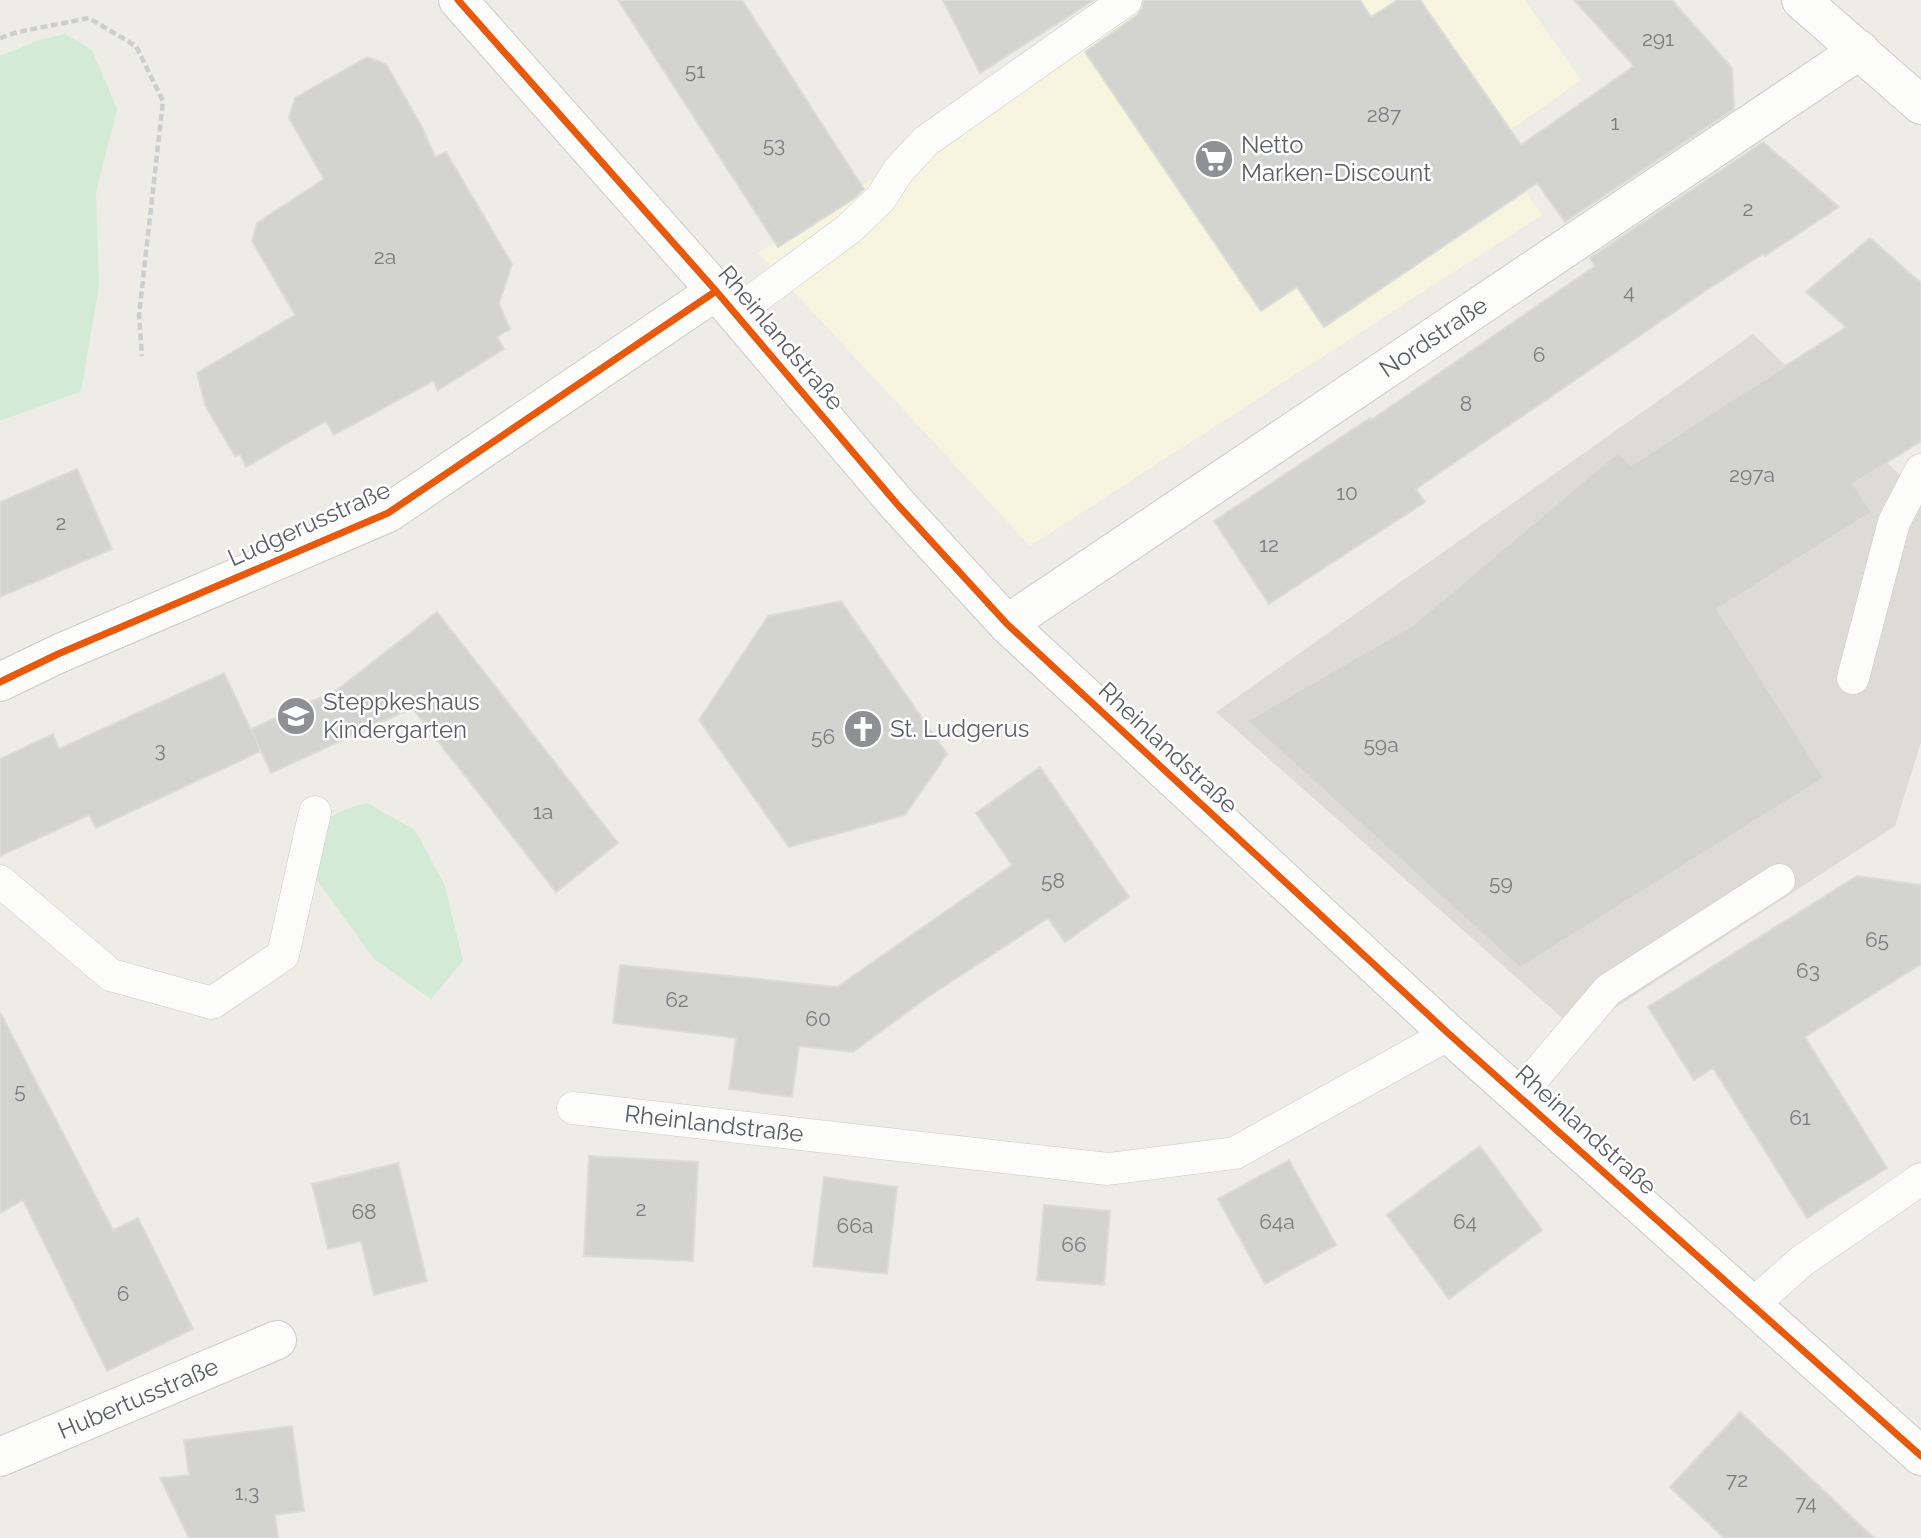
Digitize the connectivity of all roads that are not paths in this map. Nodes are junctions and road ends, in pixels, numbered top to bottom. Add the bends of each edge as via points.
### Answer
1 (458, 0) edge
2 (1126, 0) edge
3 (1801, 0) edge
4 (1860, 50) junction
5 (1921, 105) edge
6 (725, 302) junction
7 (1921, 470) edge
8 (1007, 624) junction
9 (1853, 678) dead end
10 (0, 682) edge
11 (315, 812) dead end
12 (1779, 880) dead end
13 (0, 881) edge
14 (1450, 1034) junction
15 (1519, 1096) junction
16 (573, 1108) dead end
17 (1921, 1180) edge
18 (1752, 1305) junction
19 (276, 1340) dead end
20 (1921, 1456) edge
21 (0, 1457) edge

1 - 6 street, Rheinlandstraße
2 - 6 lane via 926,141 881,198 850,228
3 - 4 street
4 - 5 street
4 - 8 street, Nordstraße
6 - 8 street, Rheinlandstraße via 897,504
6 - 10 street, Ludgerusstraße via 388,513
7 - 9 lane via 1894,522
8 - 14 street, Rheinlandstraße
11 - 13 lane via 283,956 212,1003 111,975
12 - 15 lane via 1608,990
14 - 15 street, Rheinlandstraße
14 - 16 lane, Rheinlandstraße via 1235,1153 1108,1169
15 - 18 street, Rheinlandstraße
17 - 18 lane via 1802,1261
18 - 20 street, Rheinlandstraße
19 - 21 street, Hubertusstraße

